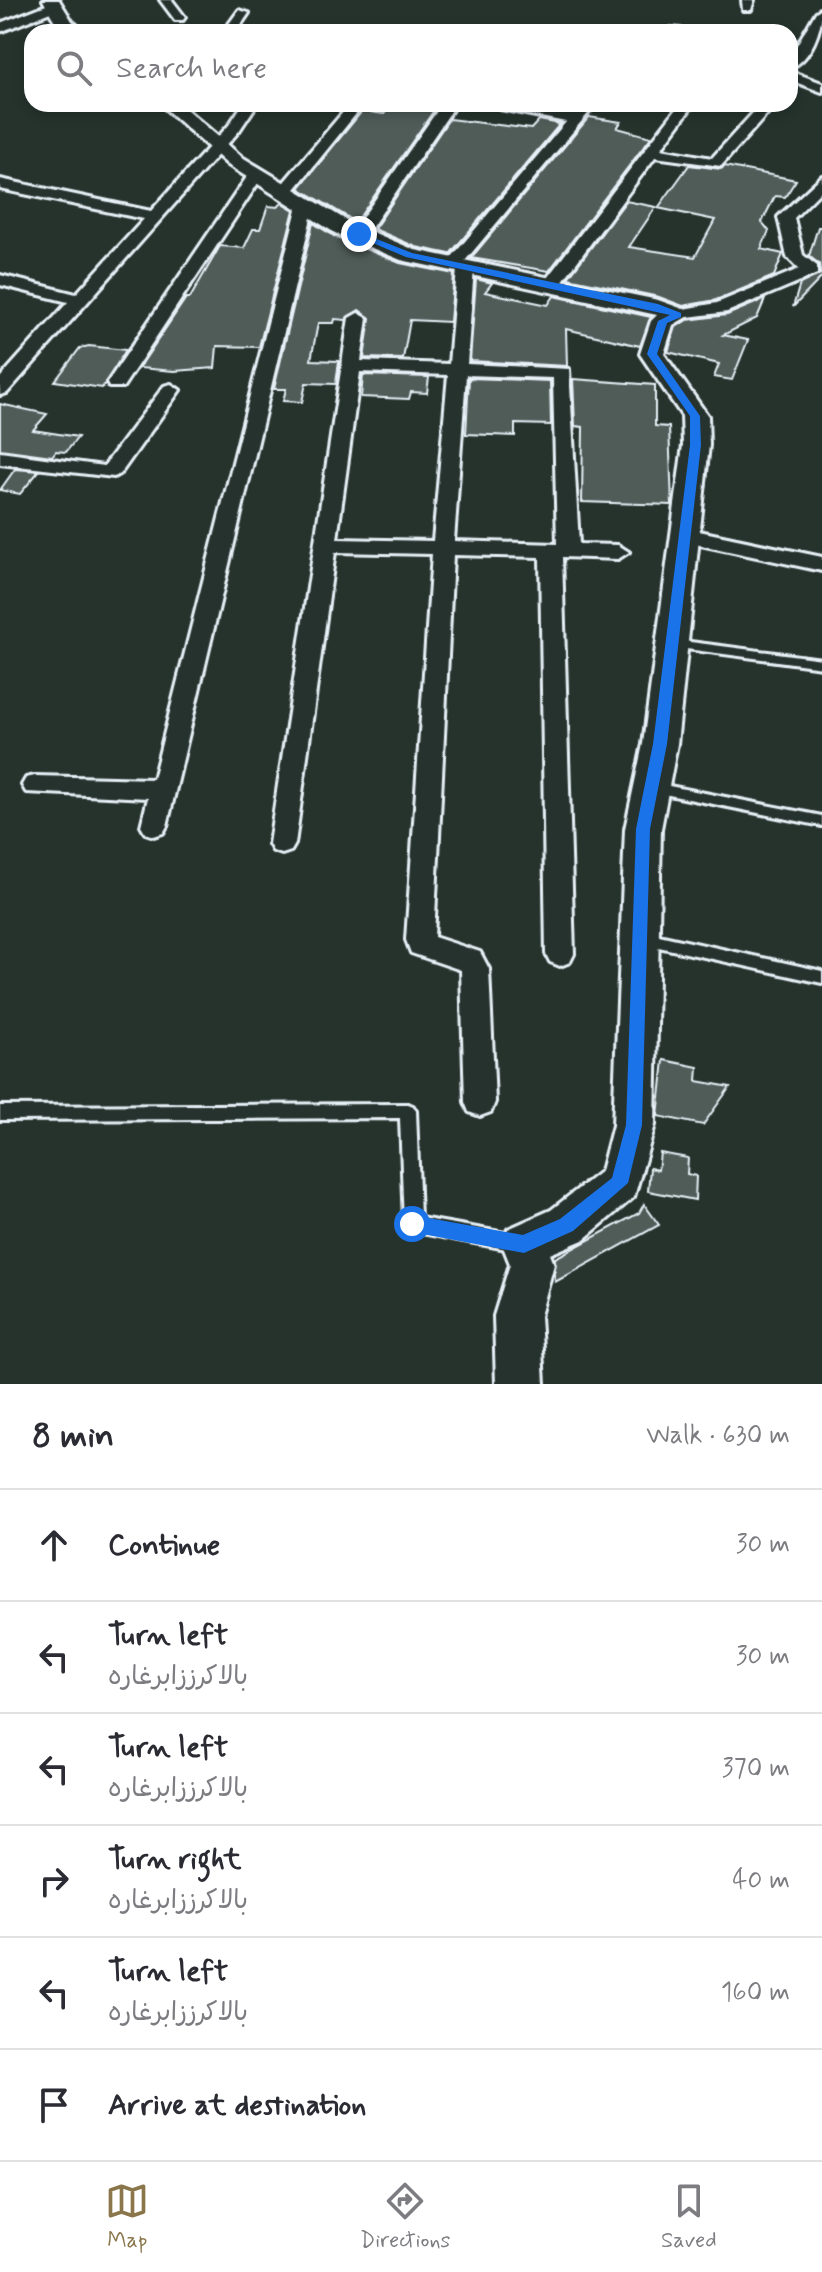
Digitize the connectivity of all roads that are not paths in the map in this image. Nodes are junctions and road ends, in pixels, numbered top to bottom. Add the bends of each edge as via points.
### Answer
1 (166, 0) edge
2 (53, 3) edge
3 (822, 12) edge
4 (243, 13) dead end
5 (179, 17) dead end
6 (65, 24) edge
7 (235, 24) edge
8 (0, 28) edge
9 (798, 38) edge
10 (808, 39) junction
11 (798, 53) edge
12 (798, 78) edge
13 (822, 88) edge
14 (180, 112) edge
15 (244, 112) edge
16 (352, 112) edge
17 (443, 112) edge
18 (538, 112) edge
19 (582, 112) edge
20 (681, 112) edge
21 (762, 112) edge
22 (576, 119) junction
23 (218, 145) junction
24 (651, 152) junction
25 (256, 174) junction
26 (821, 182) edge
27 (0, 184) edge
28 (295, 198) junction
29 (154, 216) junction
30 (359, 234) junction
31 (459, 266) junction
32 (816, 272) edge
33 (0, 280) edge
34 (550, 286) junction
35 (79, 300) junction
36 (678, 315) junction
37 (358, 318) dead end
38 (351, 366) junction
39 (457, 367) junction
40 (116, 383) dead end
41 (0, 389) edge
42 (171, 390) dead end
43 (0, 458) edge
44 (685, 535) junction
45 (326, 545) junction
46 (443, 548) junction
47 (559, 550) junction
48 (618, 552) dead end
49 (822, 564) edge
50 (672, 643) junction
51 (822, 663) edge
52 (35, 785) dead end
53 (651, 787) junction
54 (163, 789) junction
55 (822, 821) edge
56 (154, 826) dead end
57 (282, 844) dead end
58 (639, 937) junction
59 (560, 954) dead end
60 (822, 977) edge
61 (480, 1102) dead end
62 (0, 1113) edge
63 (524, 1244) junction
64 (520, 1384) edge

1 - 5 street
2 - 6 street
2 - 8 street
3 - 10 street
4 - 7 street
9 - 10 street
10 - 11 street
12 - 13 street
14 - 23 street
15 - 23 street
16 - 28 street
17 - 30 street
18 - 22 street
19 - 22 street
20 - 24 street
21 - 24 street via 716,163
22 - 31 street
23 - 25 street
23 - 29 street
24 - 34 street
25 - 28 street
25 - 40 street
26 - 32 street via 786,217 795,257
27 - 29 street
28 - 30 street
28 - 54 street
29 - 35 street
30 - 31 street via 409,255
31 - 34 street
31 - 39 street
32 - 36 street via 721,308
33 - 35 street
34 - 36 street
35 - 41 street
36 - 44 street via 663,321 652,354 695,416
37 - 38 street
38 - 39 street
38 - 45 street
39 - 46 street
39 - 47 street via 555,372 565,377
42 - 43 street via 107,473
44 - 49 street
44 - 50 street
45 - 46 street
45 - 57 street
46 - 47 street
46 - 61 street via 420,940 429,949 470,960 475,969
47 - 48 street
47 - 59 street
50 - 51 lane
50 - 53 street
52 - 54 street
53 - 55 lane
53 - 58 street via 643,829
54 - 56 street
58 - 60 lane
58 - 63 street via 634,1125 619,1183 567,1225
62 - 63 lane via 408,1111 412,1224
63 - 64 street via 532,1264 517,1316

